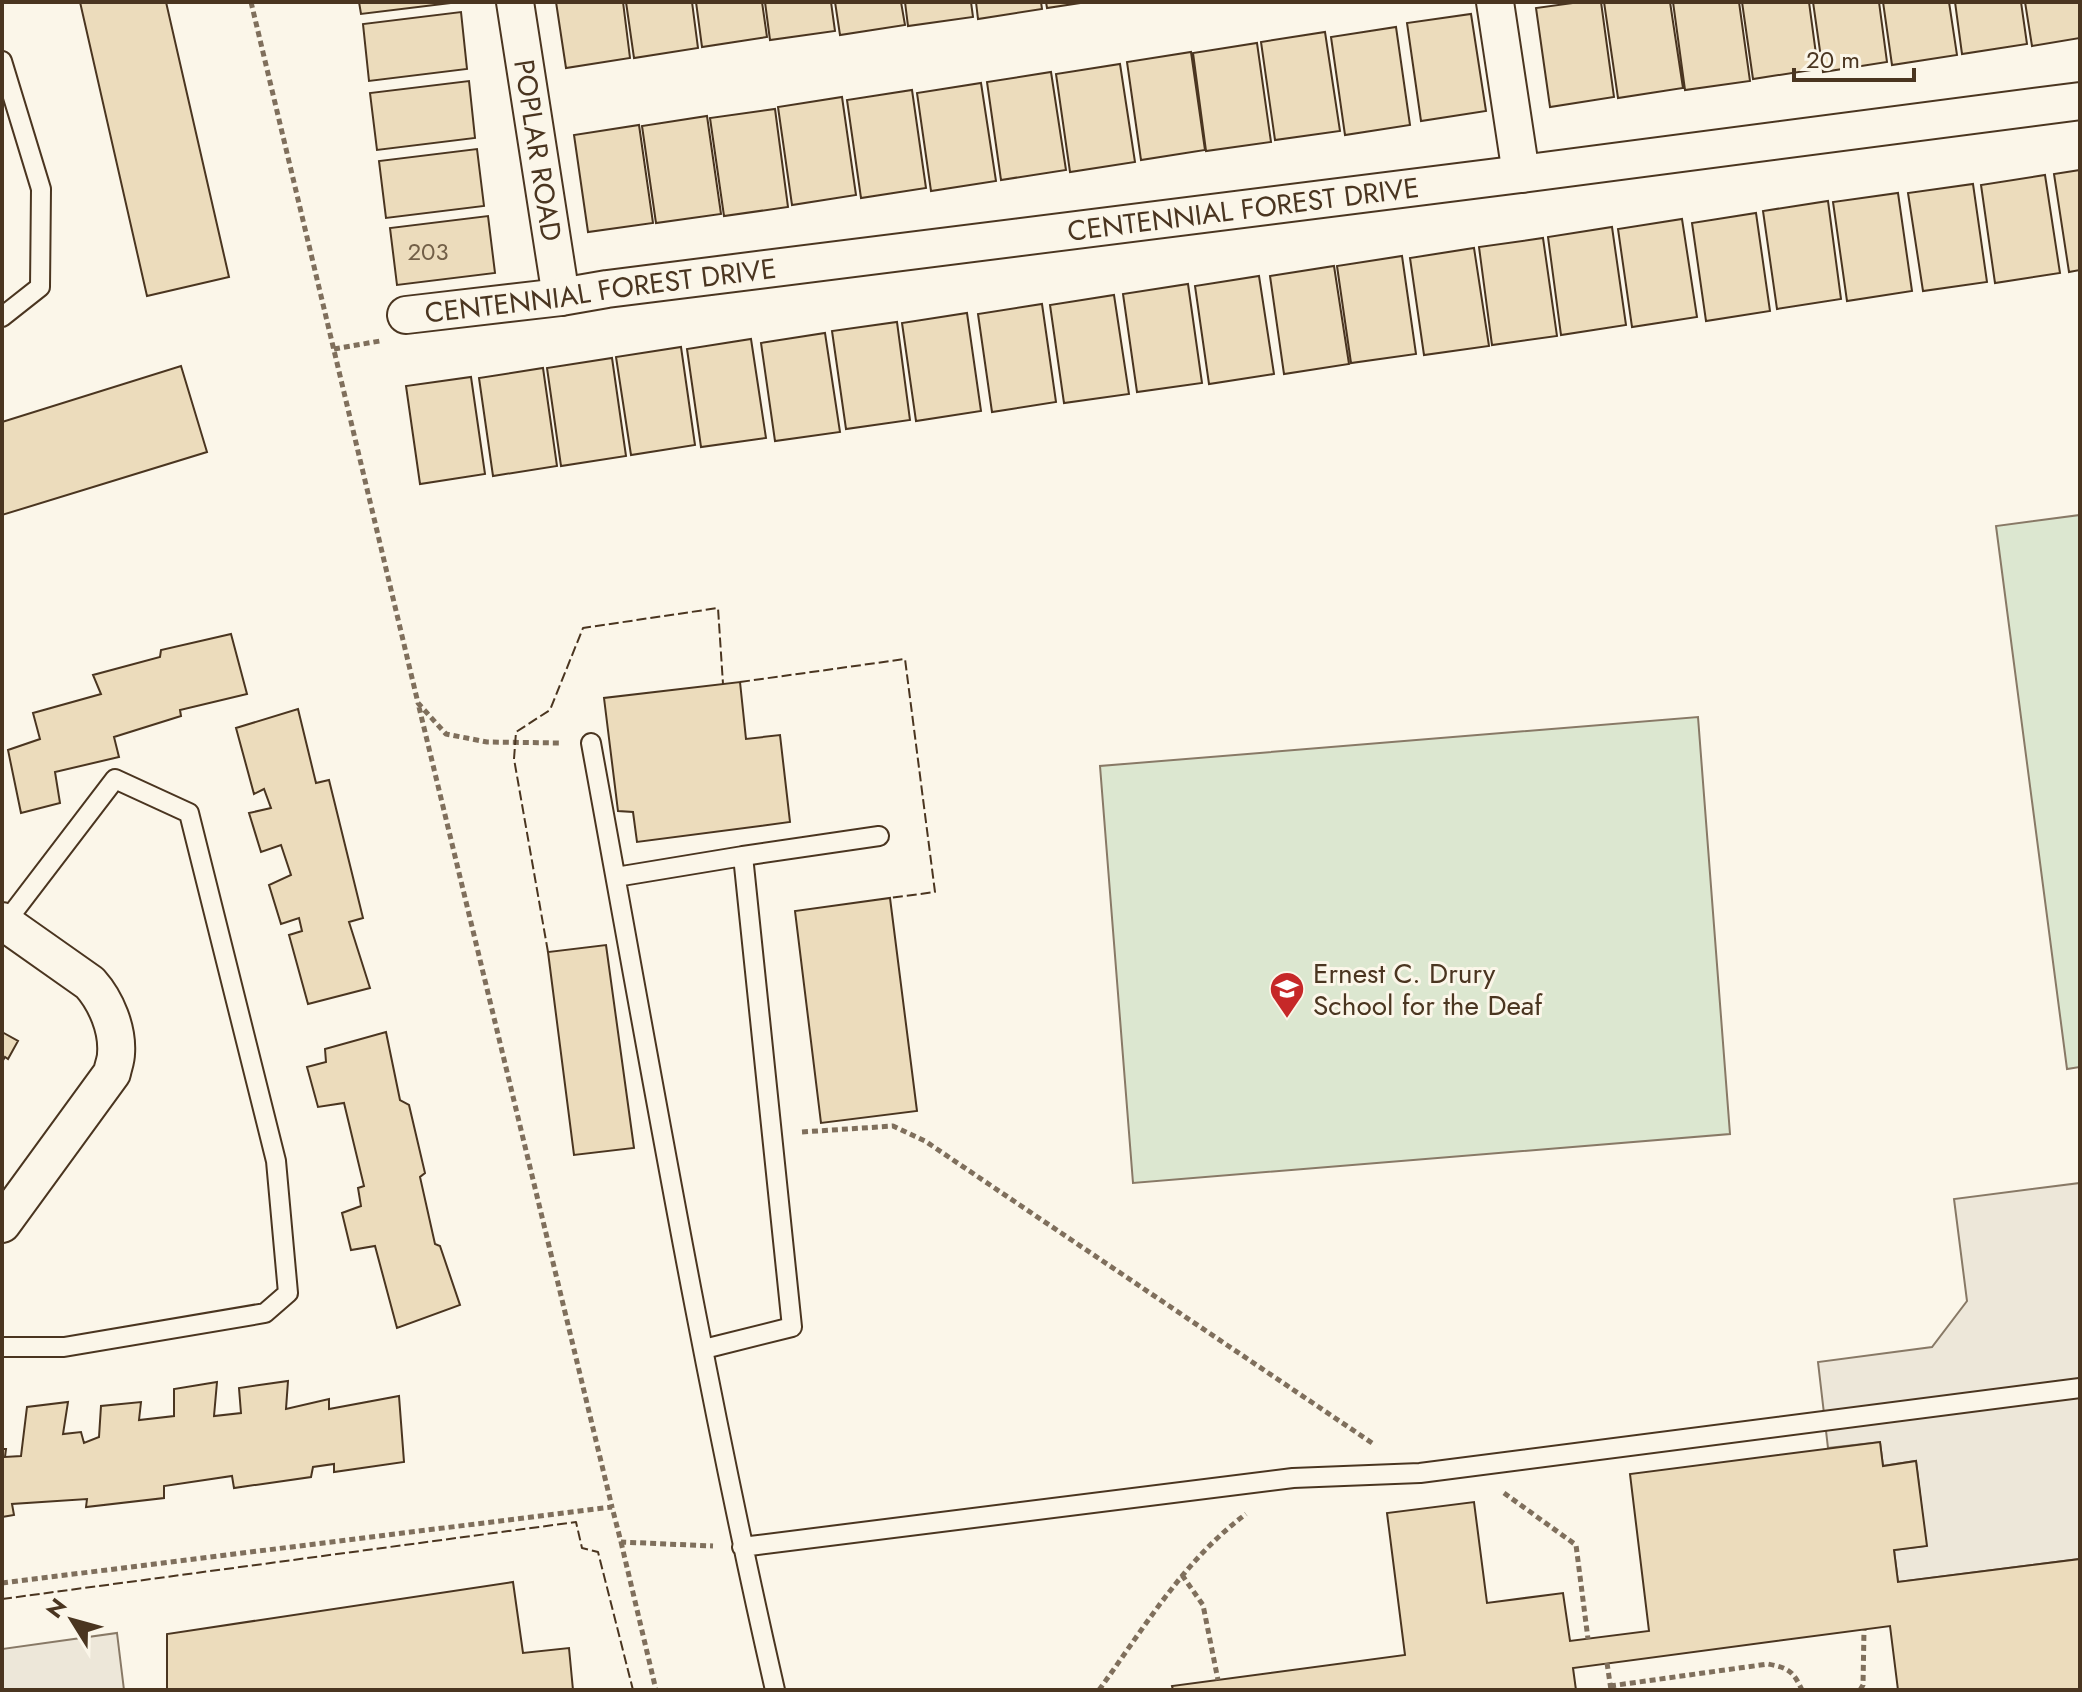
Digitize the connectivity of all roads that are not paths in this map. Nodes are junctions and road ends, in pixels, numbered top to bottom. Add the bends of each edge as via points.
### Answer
1 (515, 2) edge
2 (1495, 2) edge
3 (2, 61) edge
4 (2080, 101) edge
5 (1521, 174) junction
6 (561, 297) junction
7 (406, 315) dead end
8 (2, 317) edge
9 (591, 743) road end
10 (879, 836) dead end
11 (743, 856) junction
12 (616, 877) junction
13 (4, 922) edge
14 (2, 1224) edge
15 (2, 1347) edge
16 (704, 1349) junction
17 (2080, 1388) edge
18 (742, 1547) junction
19 (775, 1690) edge

1 - 6 street, POPLAR ROAD
2 - 5 street
3 - 8 lane via 41,203 40,287
4 - 5 street, CENTENNIAL FOREST DRIVE
5 - 6 street, CENTENNIAL FOREST DRIVE
6 - 7 street, CENTENNIAL FOREST DRIVE
9 - 12 lane
10 - 11 lane
11 - 12 lane
11 - 16 lane via 792,1327
12 - 16 lane
13 - 14 street via 101,995 116,1053 112,1073
13 - 15 lane via 115,779 189,813 276,1161 288,1293 265,1313 64,1347
16 - 18 lane
17 - 18 lane via 1420,1473 1293,1478
18 - 19 lane

